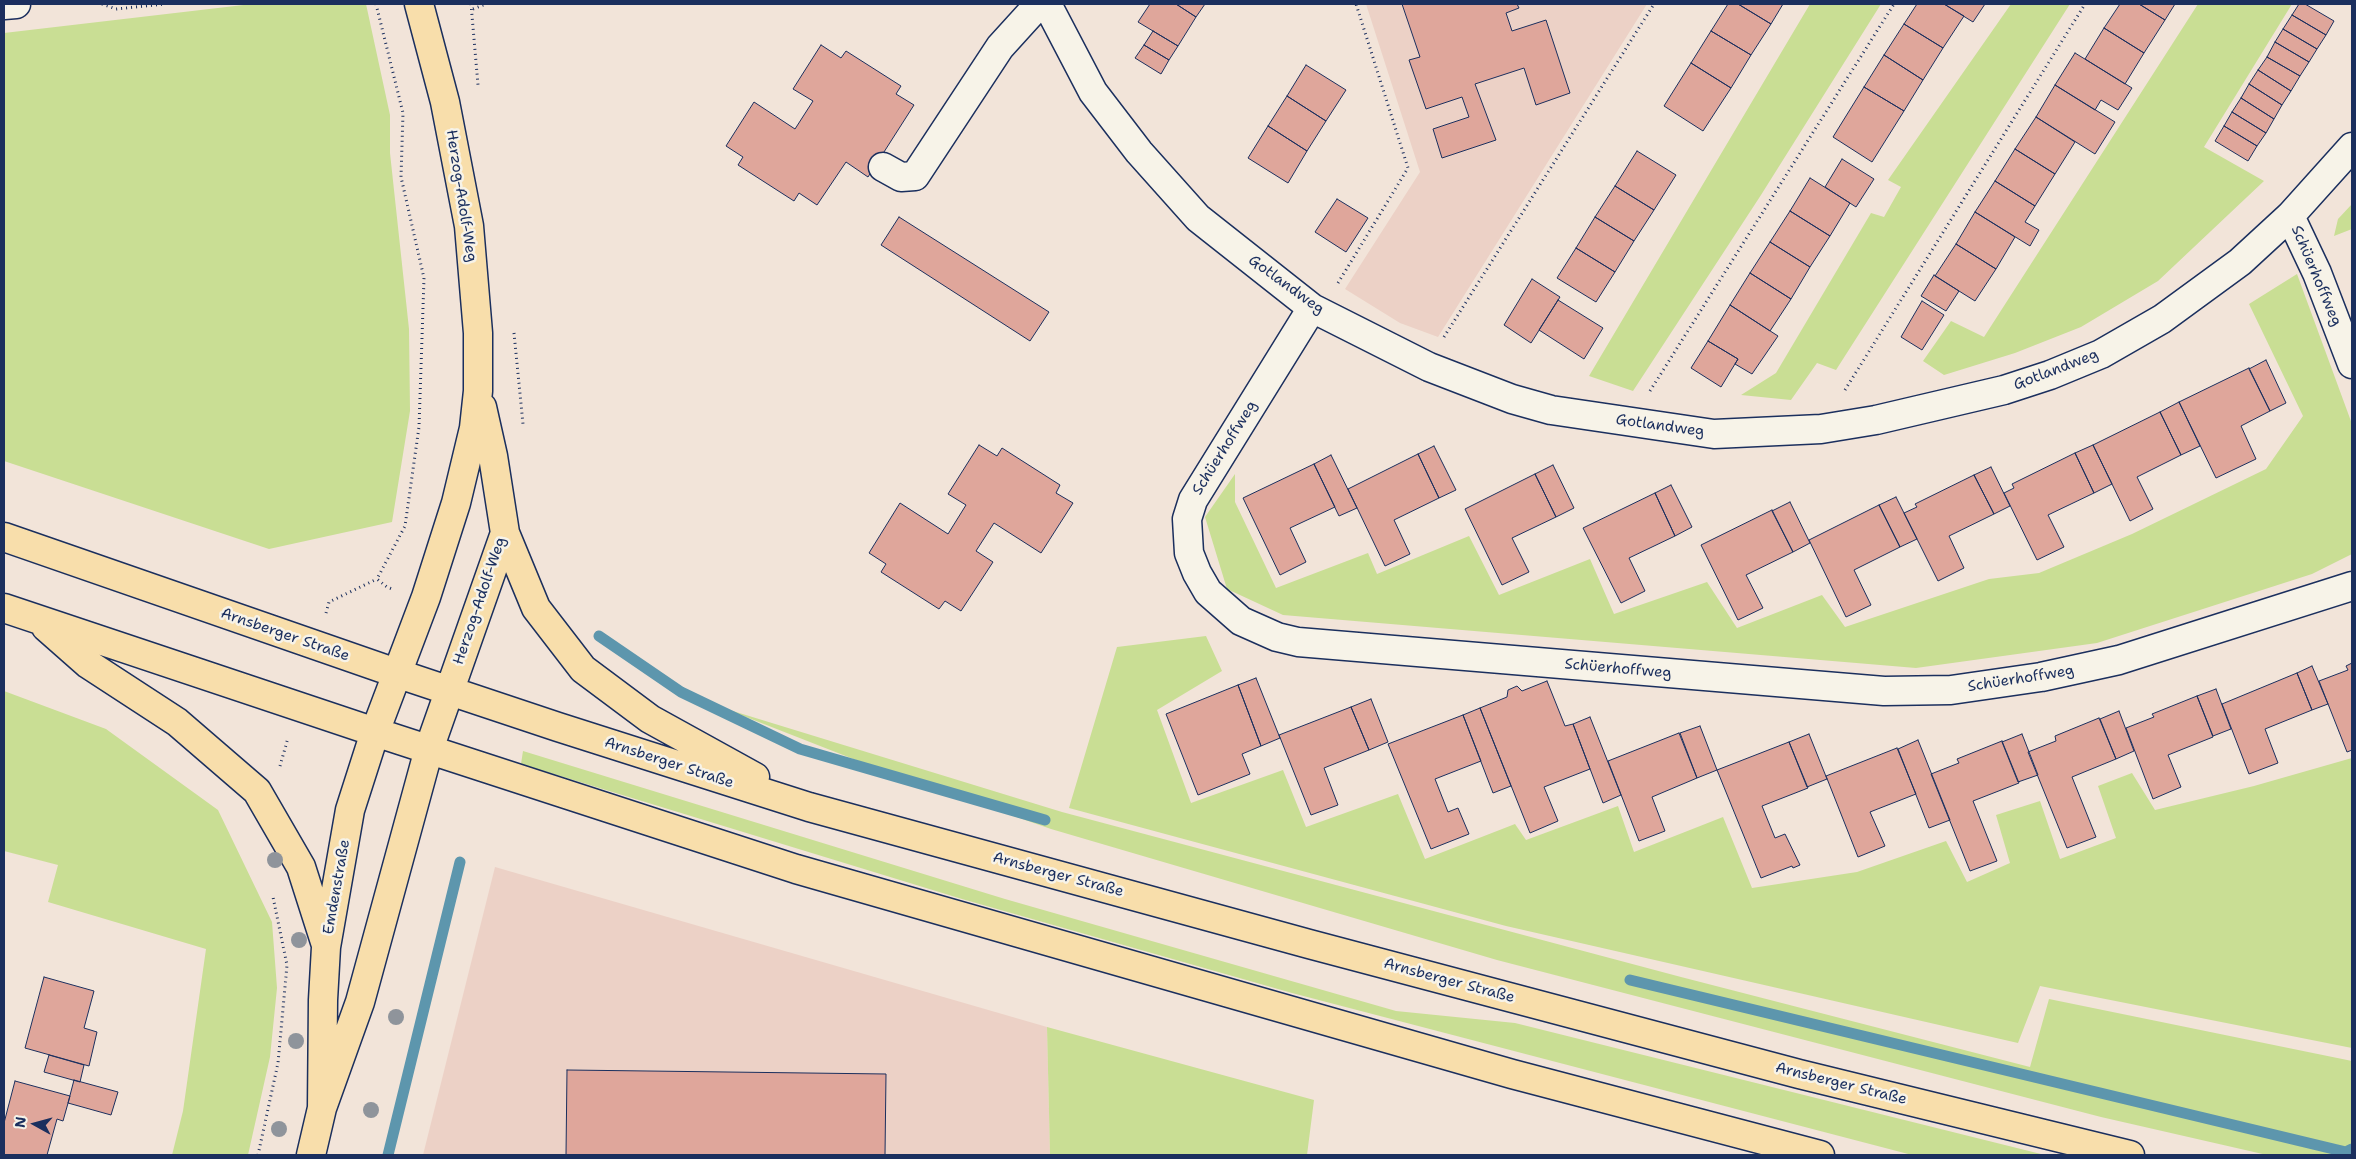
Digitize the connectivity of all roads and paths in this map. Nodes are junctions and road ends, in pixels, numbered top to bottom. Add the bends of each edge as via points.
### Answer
1 (16, 4) edge
2 (102, 4) edge
3 (165, 4) edge
4 (420, 4) edge
5 (486, 4) edge
6 (1039, 4) edge
7 (1046, 4) edge
8 (1356, 4) edge
9 (1654, 4) edge
10 (1894, 4) edge
11 (2085, 4) edge
12 (4, 5) edge
13 (473, 9) dead end
14 (2352, 148) edge
15 (883, 167) dead end
16 (2290, 216) junction
17 (1312, 308) junction
18 (2352, 364) edge
19 (1429, 367) junction
20 (478, 391) junction
21 (1639, 424) junction
22 (1820, 429) junction
23 (505, 533) junction
24 (4, 537) edge
25 (2352, 586) edge
26 (4, 608) edge
27 (37, 620) junction
28 (396, 673) junction
29 (449, 690) junction
30 (375, 732) junction
31 (429, 749) junction
32 (809, 806) junction
33 (271, 888) dead end
34 (326, 947) junction
35 (322, 1108) junction
36 (258, 1155) edge
37 (312, 1155) edge
38 (1820, 1155) edge
39 (2130, 1155) edge

1 - 12 street
2 - 3 path via 116,9
4 - 20 main road, Herzog-Adolf-Weg via 445,102 468,226 478,333
5 - 13 path
6 - 15 street via 1000,47 916,176 901,177
7 - 17 street, Gotlandweg via 1093,92 1139,152 1198,218
8 - 17 path via 1408,168 1339,281
9 - 19 path via 1444,336
10 - 21 path via 1651,390
11 - 22 path
14 - 16 street, Gotlandweg
16 - 18 street, Schüerhoffweg via 2317,273
16 - 22 street, Gotlandweg via 2206,289 2101,354 2004,390 1876,420
17 - 19 street, Gotlandweg
17 - 25 street, Schüerhoffweg via 1192,500 1187,519 1189,553 1208,592 1241,621 1298,642 1884,691 1942,690 2024,680 2119,660
19 - 21 street, Gotlandweg via 1543,408
20 - 23 main road, Herzog-Adolf-Weg via 493,456
20 - 28 main road, Herzog-Adolf-Weg via 473,436 456,503 426,597
21 - 22 street, Gotlandweg via 1714,434
23 - 29 main road, Herzog-Adolf-Weg
23 - 32 main road via 536,608 583,669 650,719
24 - 28 main road, Arnsberger Straße
26 - 27 main road
27 - 30 main road
27 - 34 main road via 88,664 178,722 257,791 301,867
28 - 29 main road, Arnsberger Straße
28 - 30 main road, Emdenstraße
29 - 31 main road, Herzog-Adolf-Weg
29 - 32 main road, Arnsberger Straße
30 - 31 main road
30 - 34 main road, Emdenstraße via 350,810
31 - 35 main road, Emdenstraße via 360,1002
31 - 38 main road via 796,869 1512,1074
32 - 39 main road, Arnsberger Straße via 1309,944 1799,1074
33 - 36 path via 287,966 278,1063
34 - 35 main road, Emdenstraße via 322,1000
35 - 37 main road, Emdenstraße

